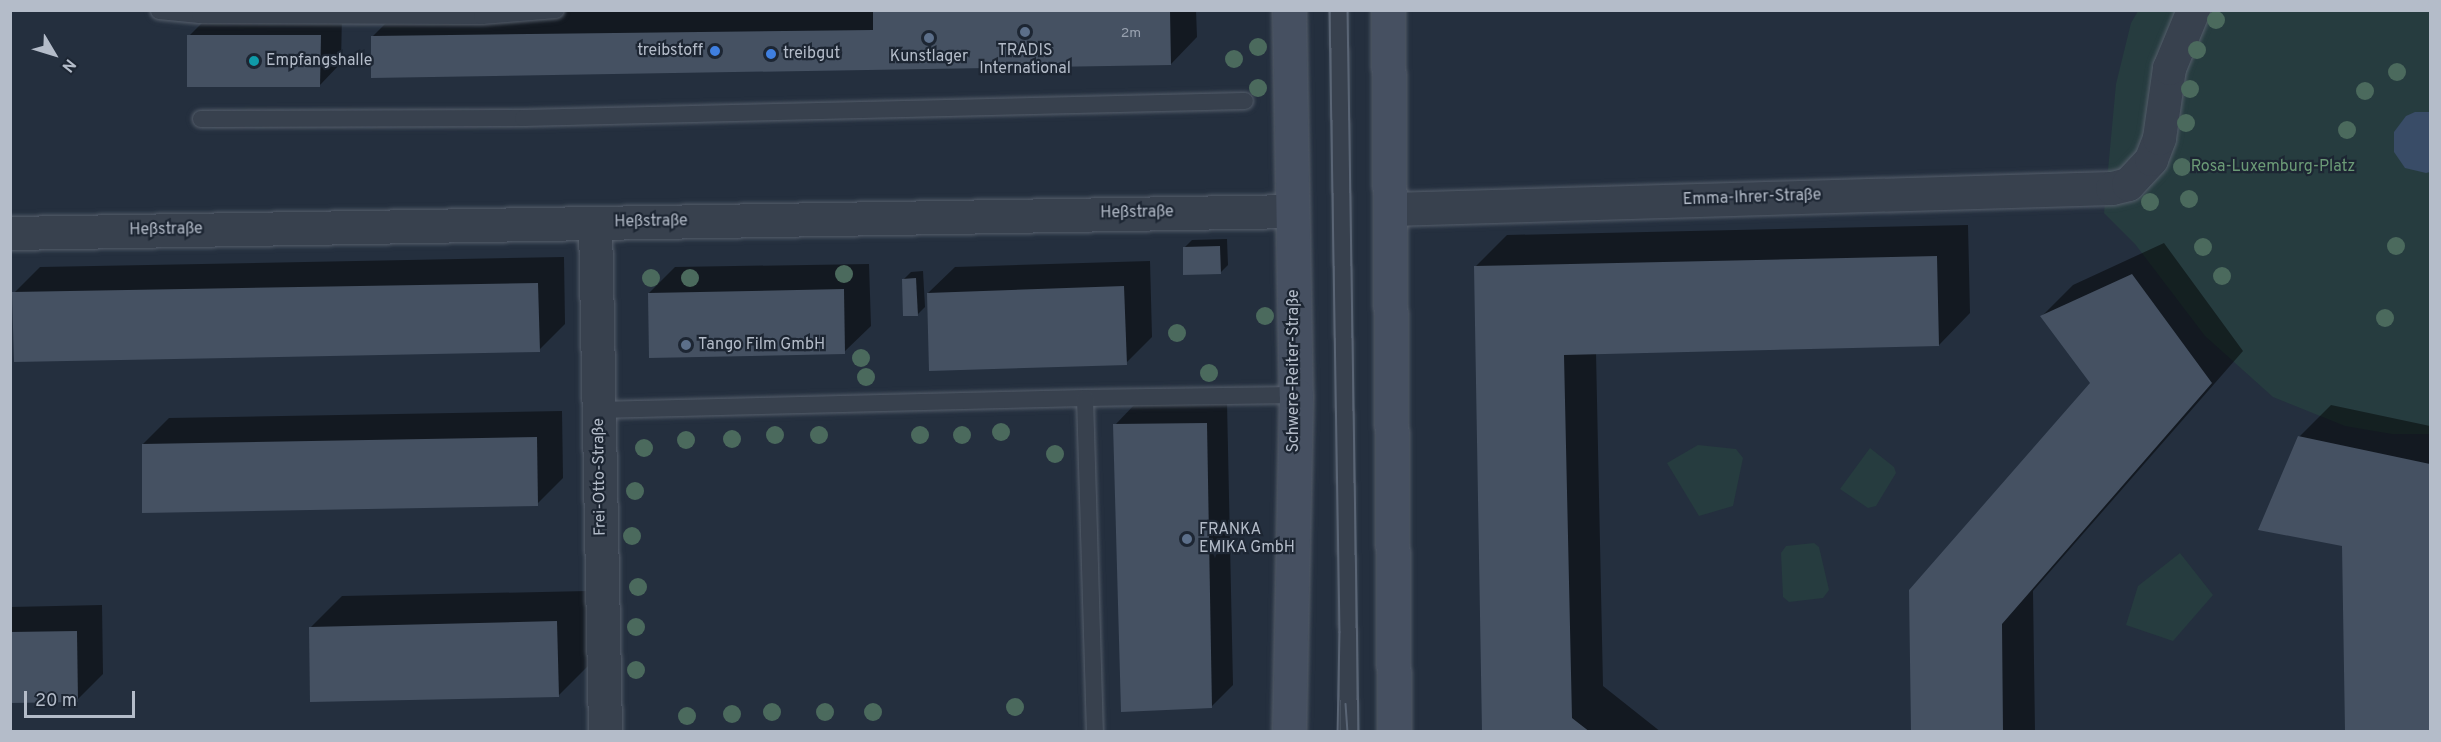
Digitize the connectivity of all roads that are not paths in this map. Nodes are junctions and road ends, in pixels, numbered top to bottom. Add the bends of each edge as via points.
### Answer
1 (556, 10) edge
2 (1289, 10) edge
3 (1339, 10) edge
4 (1388, 10) edge
5 (2193, 10) edge
6 (159, 11) edge
7 (1245, 101) dead end
8 (201, 119) dead end
9 (1391, 209) junction
10 (1292, 211) junction
11 (595, 223) junction
12 (10, 233) edge
13 (1296, 395) junction
14 (1085, 398) junction
15 (598, 410) junction
16 (605, 732) edge
17 (1095, 732) edge
18 (1289, 732) edge
19 (1349, 732) edge
20 (1394, 732) edge

1 - 6 lane via 482,16 200,15
2 - 10 main road, Schwere-Reiter-Straße
3 - 19 lane
4 - 9 main road
5 - 9 street, Emma-Ihrer-Straße via 2169,68 2159,138 2151,159 2128,184 2112,188
7 - 8 lane via 523,118
9 - 20 main road
10 - 11 street, Heßstraße
10 - 13 main road, Schwere-Reiter-Straße
11 - 12 street, Heßstraße
11 - 15 street, Frei-Otto-Straße
13 - 14 lane
13 - 18 main road, Schwere-Reiter-Straße
14 - 15 lane
14 - 17 lane
15 - 16 street, Frei-Otto-Straße

